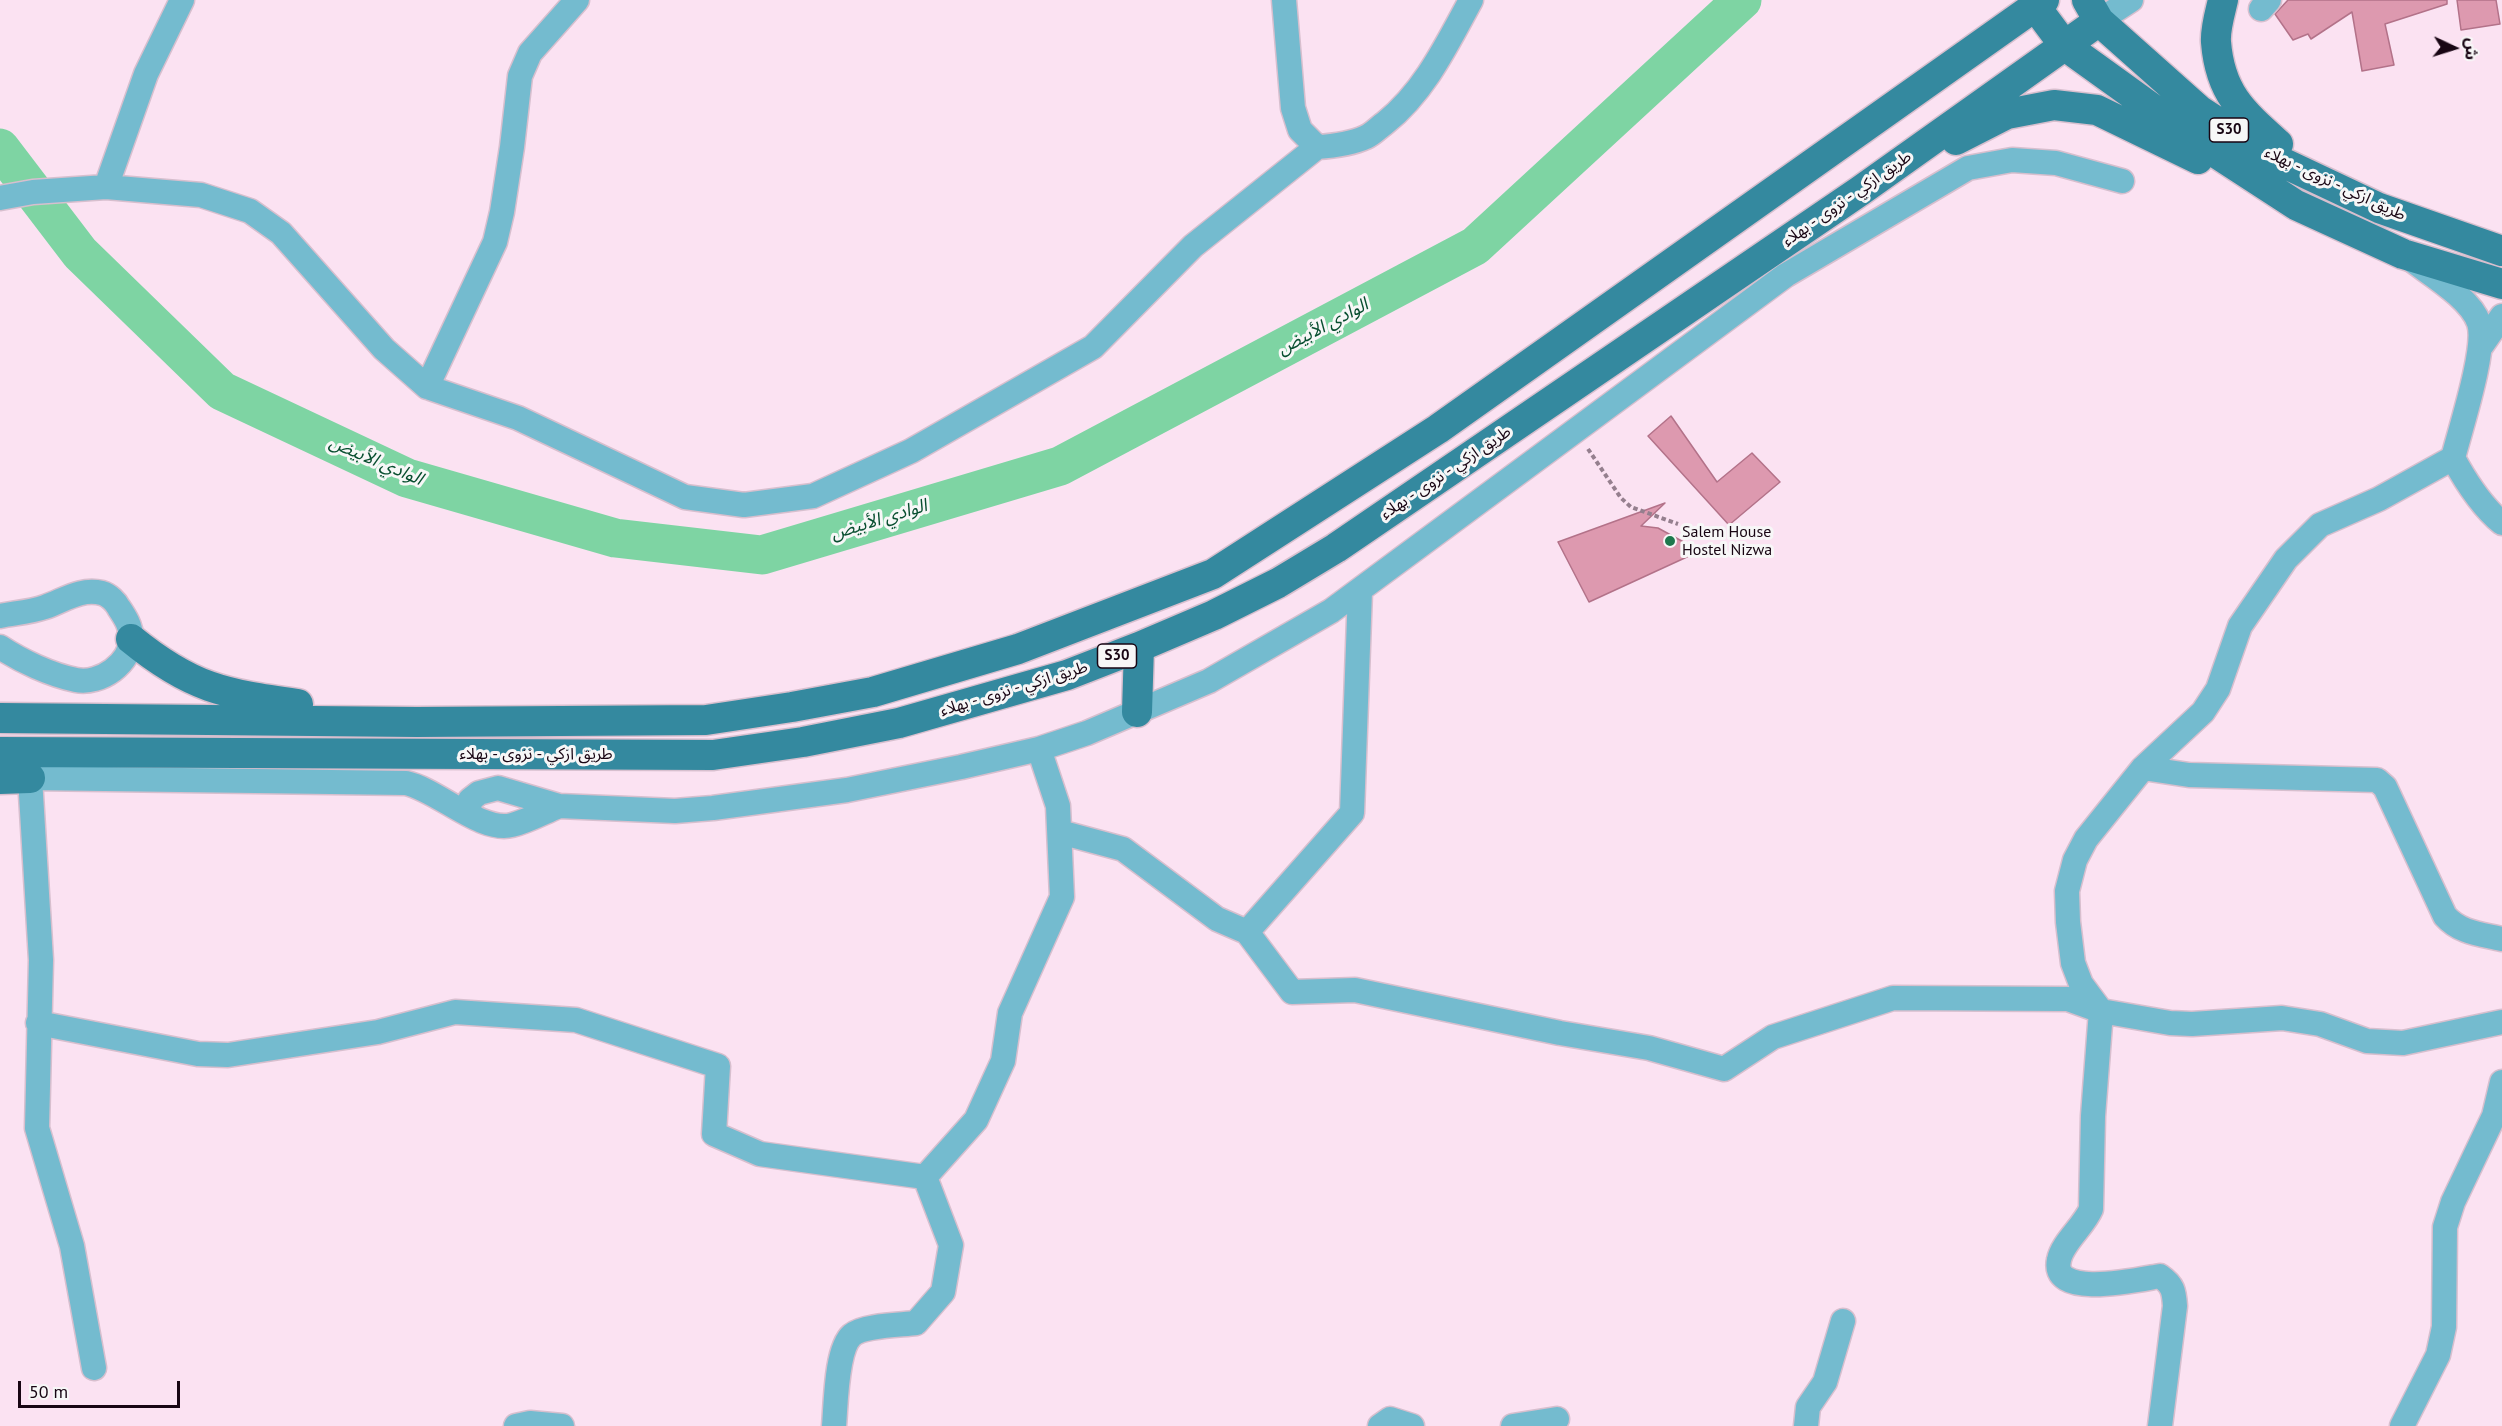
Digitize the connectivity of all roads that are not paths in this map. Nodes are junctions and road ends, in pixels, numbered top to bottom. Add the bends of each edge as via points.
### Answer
1 (182, 0) edge
2 (578, 0) edge
3 (1284, 0) edge
4 (1471, 0) edge
5 (2131, 0) edge
6 (2223, 0) edge
7 (2040, 3) edge
8 (2093, 11) edge
9 (2064, 45) junction
10 (1317, 147) junction
11 (2122, 181) dead end
12 (106, 187) junction
13 (1860, 190) junction
14 (0, 198) edge
15 (2296, 205) junction
16 (2379, 208) junction
17 (2502, 251) edge
18 (2403, 254) junction
19 (2502, 284) edge
20 (2502, 316) edge
21 (2482, 345) junction
22 (427, 387) junction
23 (2453, 458) junction
24 (2502, 523) edge
25 (1360, 591) junction
26 (0, 616) edge
27 (131, 639) junction
28 (0, 647) edge
29 (1139, 647) junction
30 (1137, 712) junction
31 (0, 718) edge
32 (417, 722) junction
33 (1039, 749) junction
34 (0, 752) edge
35 (2144, 768) junction
36 (30, 778) junction
37 (0, 779) edge
38 (559, 806) junction
39 (469, 813) junction
40 (1060, 832) junction
41 (1247, 932) junction
42 (2502, 939) edge
43 (2101, 1011) junction
44 (2502, 1022) edge
45 (38, 1023) junction
46 (2502, 1082) edge
47 (925, 1177) junction
48 (1843, 1320) dead end
49 (94, 1368) dead end
50 (1557, 1419) dead end
51 (516, 1426) edge
52 (562, 1426) edge
53 (834, 1426) edge
54 (1380, 1426) edge
55 (1412, 1426) edge
56 (1513, 1426) edge
57 (1806, 1426) edge
58 (2160, 1426) edge
59 (2402, 1426) edge

1 - 12 street via 146,74
2 - 22 street via 530,53 520,76 506,190 495,242
3 - 10 street via 1293,108 1300,130
4 - 10 street via 1439,60 1400,111 1367,136 1340,146
5 - 8 street
6 - 16 main road via 2216,41 2224,86 2249,118 2292,157
7 - 9 main road, طريق ازكي - نزوى - بهلاء / S30
7 - 32 main road, طريق ازكي - نزوى - بهلاء / S30 via 1438,429 1213,574 1018,650 873,692 804,705 705,720
8 - 9 main road, طريق ازكي - نزوى - بهلاء / S30
8 - 16 main road, طريق ازكي - نزوى - بهلاء / S30 via 2199,110 2273,158
9 - 13 main road, طريق ازكي - نزوى - بهلاء / S30
9 - 15 main road, طريق ازكي - نزوى - بهلاء / S30 via 2196,140
10 - 22 street via 1193,246 1093,347 911,451 813,496 744,505 685,497 518,418
11 - 25 street via 2056,164 2012,160 1968,168 1786,275
12 - 14 street
12 - 22 street via 201,195 250,211 281,233 384,349
13 - 15 main road via 2007,114 2054,105 2097,110
13 - 29 main road, طريق ازكي - نزوى - بهلاء / S30 via 1336,548 1278,583
15 - 18 main road, طريق ازكي - نزوى - بهلاء / S30
16 - 17 main road, طريق ازكي - نزوى - بهلاء / S30
18 - 19 main road, طريق ازكي - نزوى - بهلاء / S30
18 - 21 street via 2468,305 2479,323
20 - 21 street
21 - 23 street
23 - 24 street via 2466,482
23 - 35 street via 2379,499 2320,525 2286,559 2240,626 2218,689 2203,712
25 - 30 street via 1209,681
25 - 41 street via 1352,813
26 - 27 street via 45,608 69,595 104,594 128,621
27 - 28 street via 124,659 112,673 93,680 77,680 47,670
27 - 32 main road via 179,674 236,696
29 - 30 main road
29 - 34 main road, طريق ازكي - نزوى - بهلاء / S30 via 1067,675 899,723 714,755
30 - 33 street
31 - 32 main road, طريق ازكي - نزوى - بهلاء / S30
33 - 38 street via 847,790 713,808 675,811
33 - 40 street via 1058,806
35 - 42 street via 2189,775 2377,780 2385,788 2445,916 2464,931
35 - 43 street via 2086,839 2075,860 2067,891 2073,963 2081,984
36 - 37 main road
36 - 39 street via 406,783 421,786
36 - 45 street via 41,960
38 - 39 street via 512,826 498,827
38 - 39 street via 498,788 470,800
40 - 41 street via 1123,849 1216,919
40 - 47 street via 1062,897 1010,1013 1004,1061 976,1120
41 - 43 street via 1292,992 1355,990 1649,1048 1724,1069 1773,1037 1893,998 2068,999
43 - 44 street via 2192,1024 2282,1018 2320,1024 2367,1041 2403,1042
43 - 58 street via 2091,1209 2062,1251 2059,1271 2068,1281 2088,1285 2160,1276 2170,1283 2175,1306
45 - 47 street via 198,1054 228,1055 378,1032 455,1012 576,1020 718,1066 714,1134 760,1154
45 - 49 street via 38,1128 72,1246
46 - 59 street via 2494,1116 2445,1227 2444,1326 2438,1355
47 - 53 street via 951,1245 943,1292 916,1323 866,1329 852,1335 842,1354
48 - 57 street via 1825,1382 1808,1407
50 - 56 street
51 - 52 street
54 - 55 street via 1390,1419

